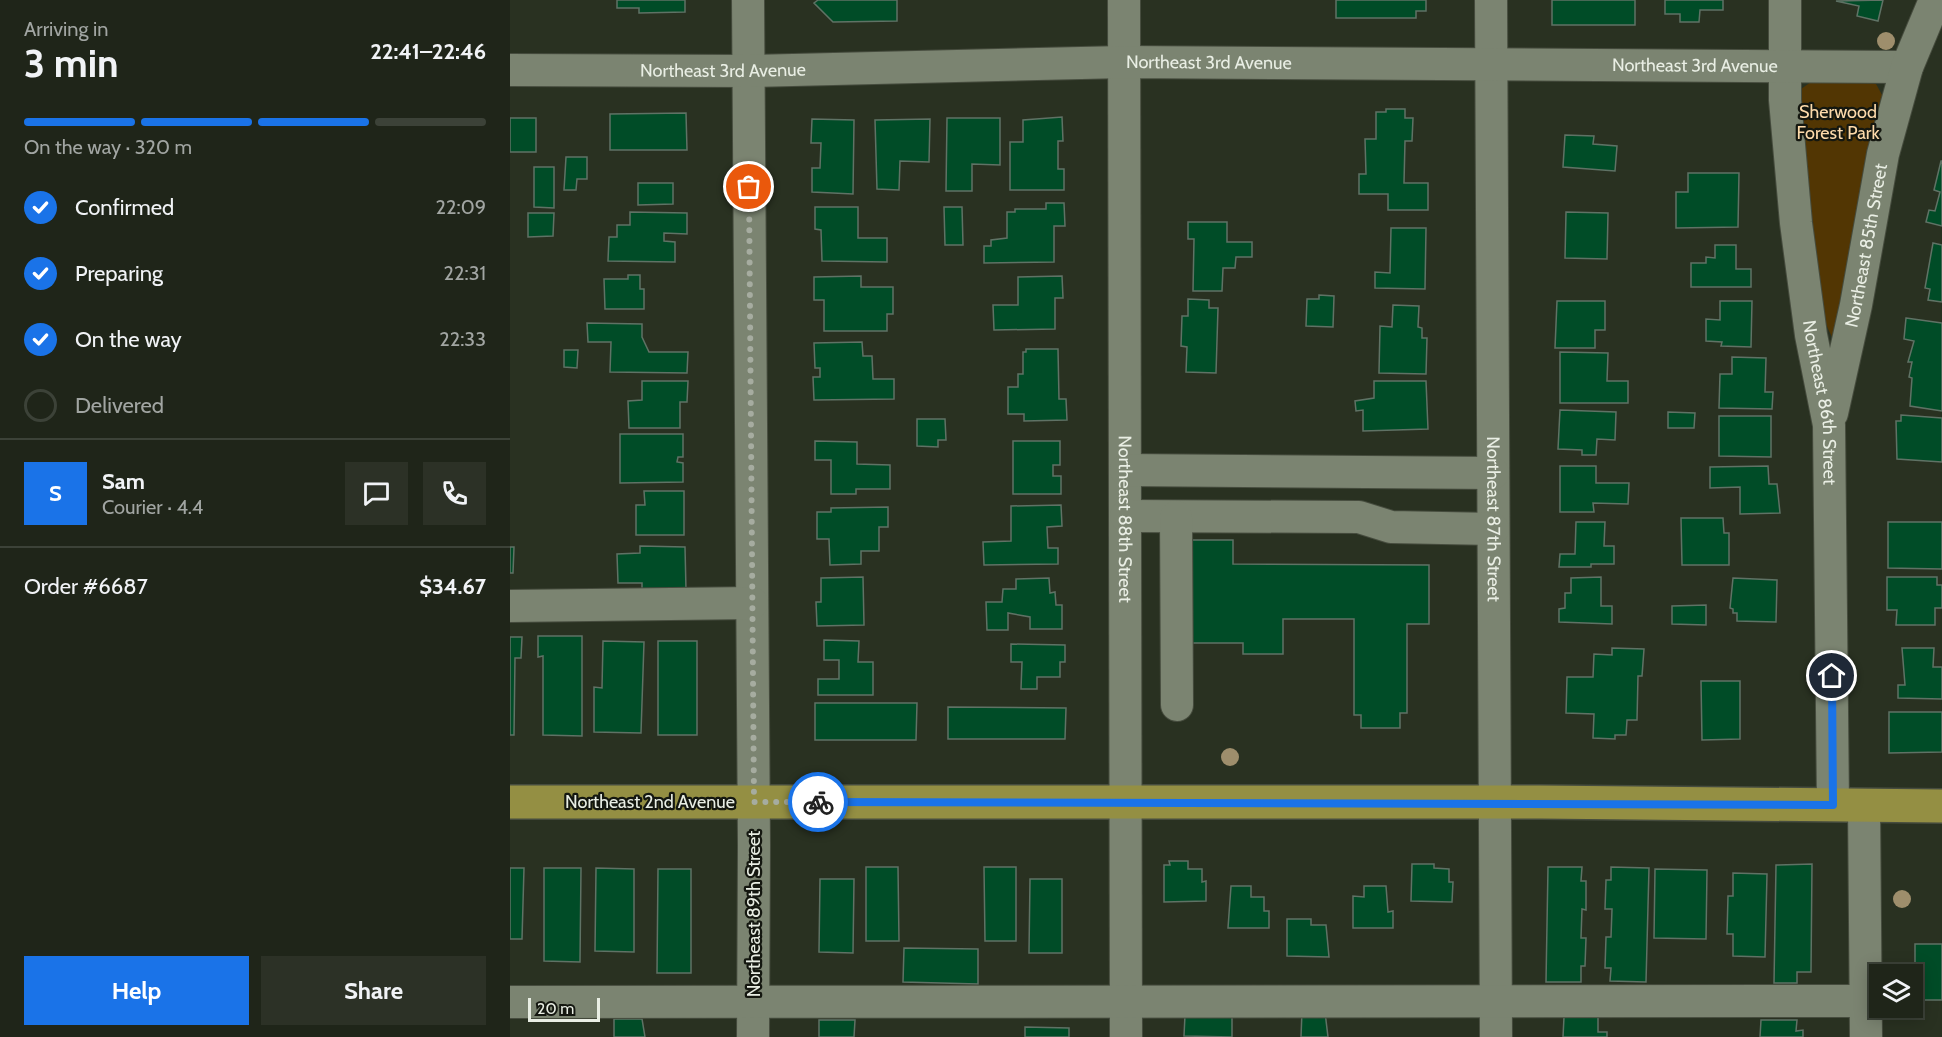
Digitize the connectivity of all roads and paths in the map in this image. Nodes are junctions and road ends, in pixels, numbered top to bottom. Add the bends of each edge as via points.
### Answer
1 (748, 0) edge
2 (1124, 0) edge
3 (1491, 0) edge
4 (1785, 0) edge
5 (1935, 0) edge
6 (1124, 62) junction
7 (1491, 63) junction
8 (1785, 64) junction
9 (1907, 67) junction
10 (510, 70) edge
11 (749, 71) junction
12 (1829, 425) junction
13 (1126, 470) junction
14 (1493, 473) junction
15 (1126, 516) junction
16 (1176, 517) junction
17 (1493, 529) junction
18 (752, 603) junction
19 (510, 606) edge
20 (1177, 705) dead end
21 (510, 802) edge
22 (754, 802) junction
23 (1126, 802) junction
24 (1496, 802) junction
25 (1849, 805) junction
26 (1942, 806) edge
27 (1126, 1001) junction
28 (1865, 1001) junction
29 (510, 1002) edge
30 (753, 1002) junction
31 (1496, 1002) junction
32 (753, 1037) edge
33 (1126, 1037) edge
34 (1496, 1037) edge
35 (1866, 1037) edge

1 - 11 street, Northeast 89th Street
2 - 6 street, Northeast 88th Street
3 - 7 street, Northeast 87th Street
4 - 8 street, Northeast 86th Street
5 - 9 street, Northeast 85th Street
6 - 7 street, Northeast 3rd Avenue
6 - 11 street, Northeast 3rd Avenue
6 - 13 street, Northeast 88th Street
7 - 8 street, Northeast 3rd Avenue
7 - 14 street, Northeast 87th Street
8 - 9 street, Northeast 3rd Avenue
8 - 12 street, Northeast 86th Street via 1796,223 1811,335
9 - 12 street, Northeast 85th Street via 1883,154 1856,305
10 - 11 street, Northeast 3rd Avenue
11 - 18 street, Northeast 89th Street
12 - 25 street, Northeast 86th Street
13 - 14 street
13 - 15 street, Northeast 88th Street
14 - 17 street, Northeast 87th Street
15 - 16 street
15 - 23 street, Northeast 88th Street
16 - 17 street via 1359,517 1391,527
16 - 20 street
17 - 24 street, Northeast 87th Street
18 - 19 street
18 - 22 street, Northeast 89th Street
21 - 22 main road, Northeast 2nd Avenue
22 - 23 main road, Northeast 2nd Avenue
22 - 30 street, Northeast 89th Street
23 - 24 main road, Northeast 2nd Avenue
23 - 27 street, Northeast 88th Street
24 - 25 main road, Northeast 2nd Avenue
24 - 31 street, Northeast 87th Street
25 - 26 main road, Northeast 2nd Avenue
25 - 28 street, Northeast 86th Street
27 - 30 street
27 - 31 street
27 - 33 street, Northeast 88th Street
28 - 31 street
28 - 35 street, Northeast 86th Street
29 - 30 street
30 - 32 street, Northeast 89th Street
31 - 34 street, Northeast 87th Street

